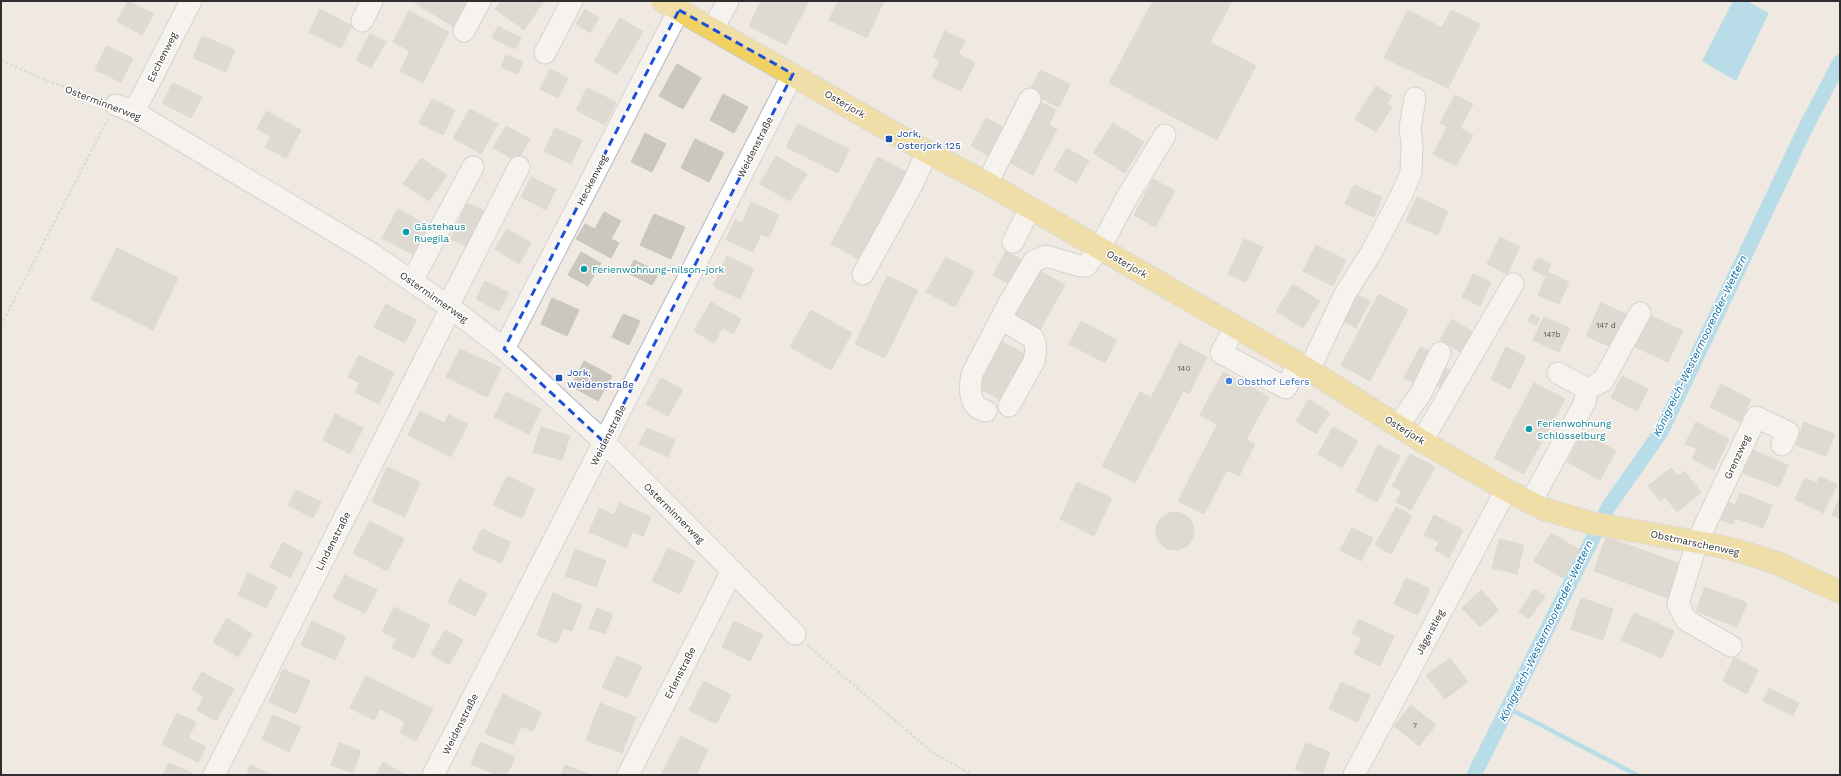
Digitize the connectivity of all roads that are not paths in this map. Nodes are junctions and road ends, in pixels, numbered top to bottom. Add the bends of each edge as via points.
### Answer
1 (191, 1) edge
2 (372, 1) edge
3 (480, 1) edge
4 (572, 1) edge
5 (728, 1) edge
6 (671, 5) edge
7 (362, 21) dead end
8 (713, 29) junction
9 (464, 31) dead end
10 (545, 53) dead end
11 (793, 74) junction
12 (1415, 98) dead end
13 (1030, 99) dead end
14 (125, 109) joint
15 (1166, 135) dead end
16 (927, 152) junction
17 (473, 167) dead end
18 (519, 167) dead end
19 (987, 183) junction
20 (1030, 208) junction
21 (1013, 242) dead end
22 (1100, 248) junction
23 (863, 274) dead end
24 (412, 281) junction
25 (1512, 284) dead end
26 (450, 307) junction
27 (1640, 313) dead end
28 (1001, 319) junction
29 (1235, 326) junction
30 (504, 350) junction
31 (1440, 353) dead end
32 (1304, 367) junction
33 (1558, 373) dead end
34 (1587, 389) junction
35 (1009, 406) dead end
36 (986, 411) dead end
37 (1398, 426) junction
38 (1422, 441) junction
39 (604, 442) junction
40 (1782, 445) dead end
41 (1506, 490) junction
42 (1531, 502) junction
43 (1597, 524) joint
44 (1697, 542) junction
45 (732, 571) junction
46 (1840, 592) edge
47 (795, 634) road end
48 (1731, 646) dead end
49 (214, 775) edge
50 (433, 775) edge
51 (628, 775) edge
52 (1354, 775) edge

1 - 14 street, Eschenweg
2 - 7 street
3 - 9 street
4 - 10 street
5 - 8 street
6 - 8 main road, Osterjork
6 - 30 street, Heckenweg
8 - 11 main road, Osterjork
11 - 16 main road, Osterjork
11 - 39 street, Weidenstraße
12 - 32 street via 1410,128 1411,173 1371,253
13 - 19 street
14 - 24 street, Osterminnerweg via 372,254
15 - 22 street via 1126,199
16 - 19 main road, Osterjork
16 - 23 street via 913,183
17 - 24 street
18 - 26 street, Lindenstraße
19 - 20 main road, Osterjork
20 - 21 street
20 - 22 main road, Osterjork
22 - 28 street via 1086,266 1046,256 1034,261
22 - 29 main road, Osterjork
24 - 26 street, Osterminnerweg
25 - 38 street
26 - 30 street, Osterminnerweg
26 - 49 street, Lindenstraße
27 - 34 street via 1603,381
28 - 35 street via 1033,338 1035,343 1033,363
28 - 36 street via 972,374 970,383 974,403 977,408
29 - 32 main road, Osterjork
29 - 32 street via 1221,353 1286,388
30 - 39 street, Osterminnerweg
31 - 37 street via 1421,393
32 - 37 main road, Osterjork
33 - 34 street
34 - 42 street via 1585,402
37 - 38 main road, Osterjork
38 - 41 main road, Osterjork
39 - 45 street, Osterminnerweg
39 - 50 street, Weidenstraße
40 - 44 street, Grenzweg via 1788,432 1756,417
41 - 42 main road, Osterjork
41 - 52 street, Jägerstieg
42 - 43 main road, Osterjork via 1544,509
43 - 44 main road, Obstmarschenweg
44 - 46 main road, Obstmarschenweg via 1777,563
44 - 48 street via 1678,604 1686,620
45 - 47 street, Osterminnerweg
45 - 51 street, Erlenstraße

